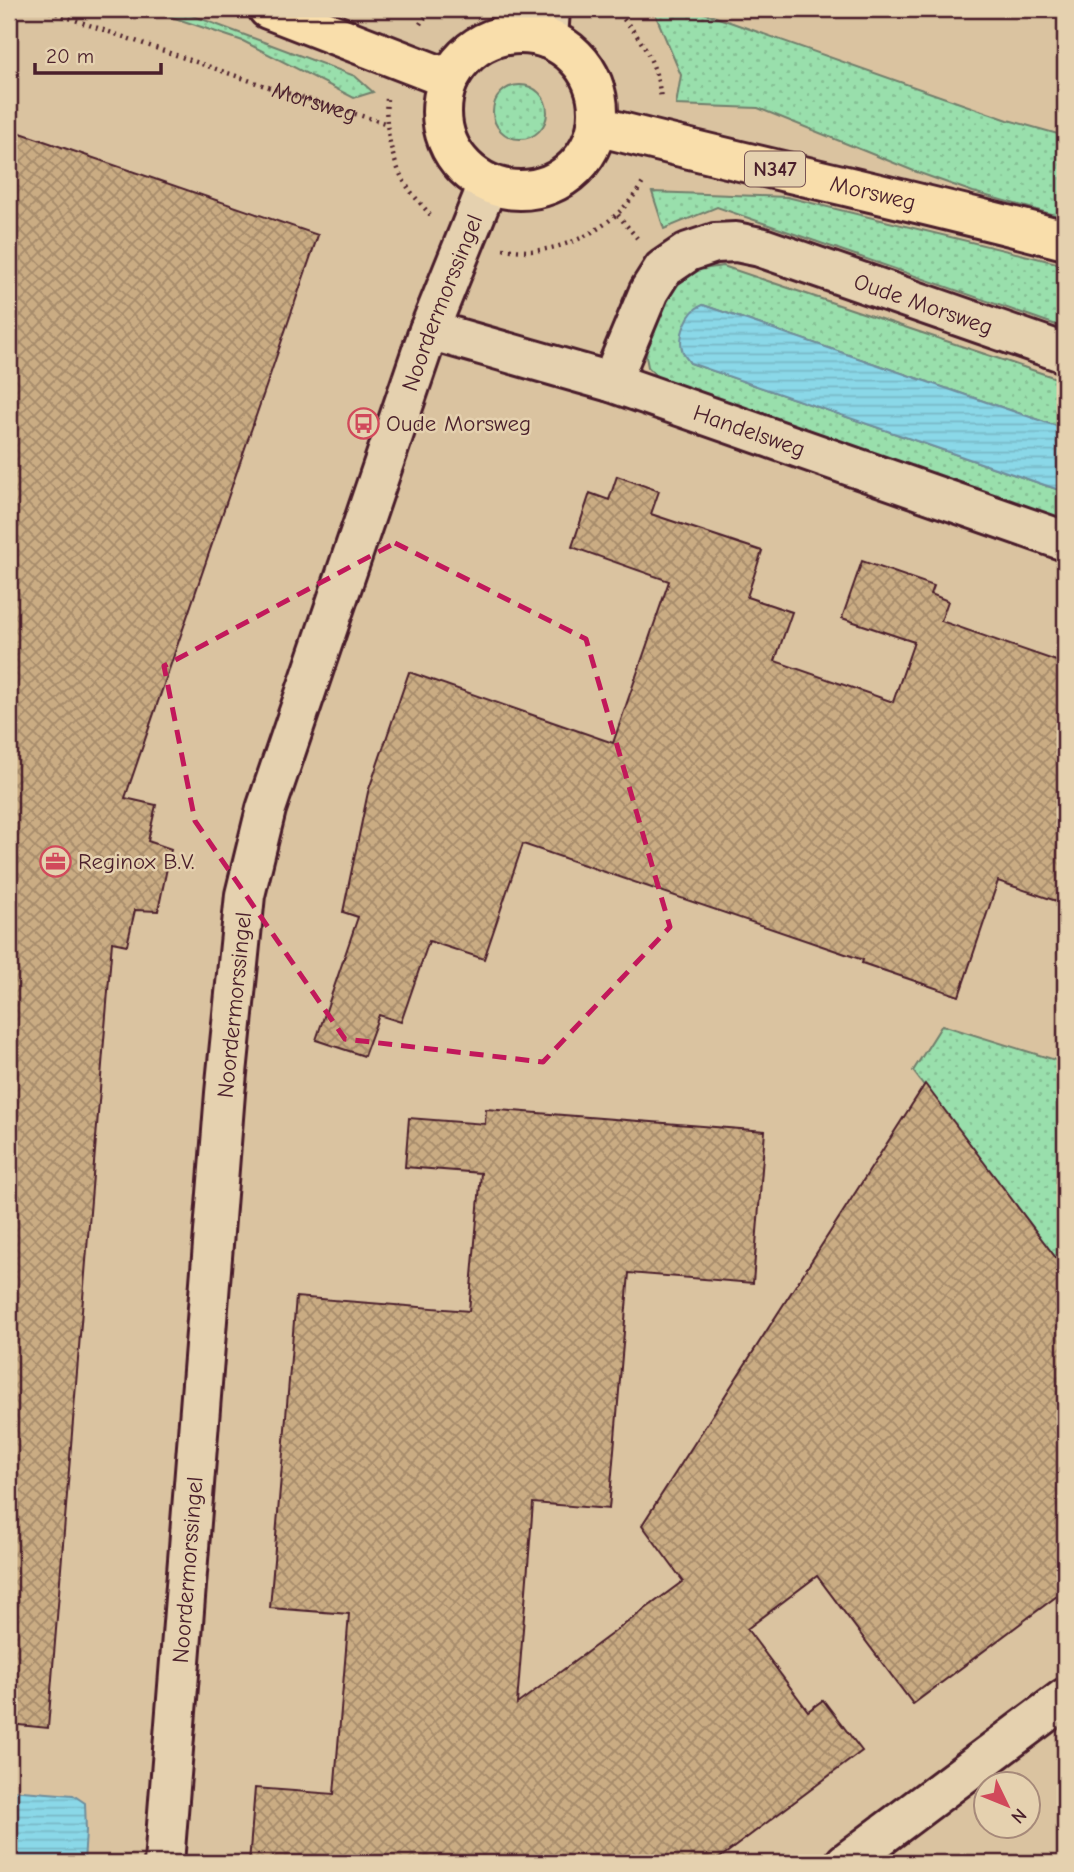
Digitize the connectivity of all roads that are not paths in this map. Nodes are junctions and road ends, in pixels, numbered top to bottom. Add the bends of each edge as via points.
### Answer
1 (268, 9) edge
2 (549, 24) edge
3 (449, 79) junction
4 (597, 126) junction
5 (488, 184) junction
6 (1065, 240) edge
7 (429, 330) junction
8 (1065, 353) edge
9 (611, 382) junction
10 (1065, 541) edge
11 (1065, 1698) edge
12 (164, 1863) edge
13 (845, 1863) edge

1 - 3 main road
2 - 3 main road via 529,35 509,35 474,49
2 - 4 main road via 593,83
3 - 5 main road via 442,119 447,140 464,166
4 - 5 main road via 580,162 548,186 508,190
4 - 6 main road, Morsweg / N347
5 - 7 street, Noordermorssingel
7 - 9 street, Handelsweg
7 - 12 street, Noordermorssingel via 265,809 245,895
8 - 9 street, Oude Morsweg via 760,247 715,243 688,252 663,269 649,290
9 - 10 street, Handelsweg
11 - 13 street

